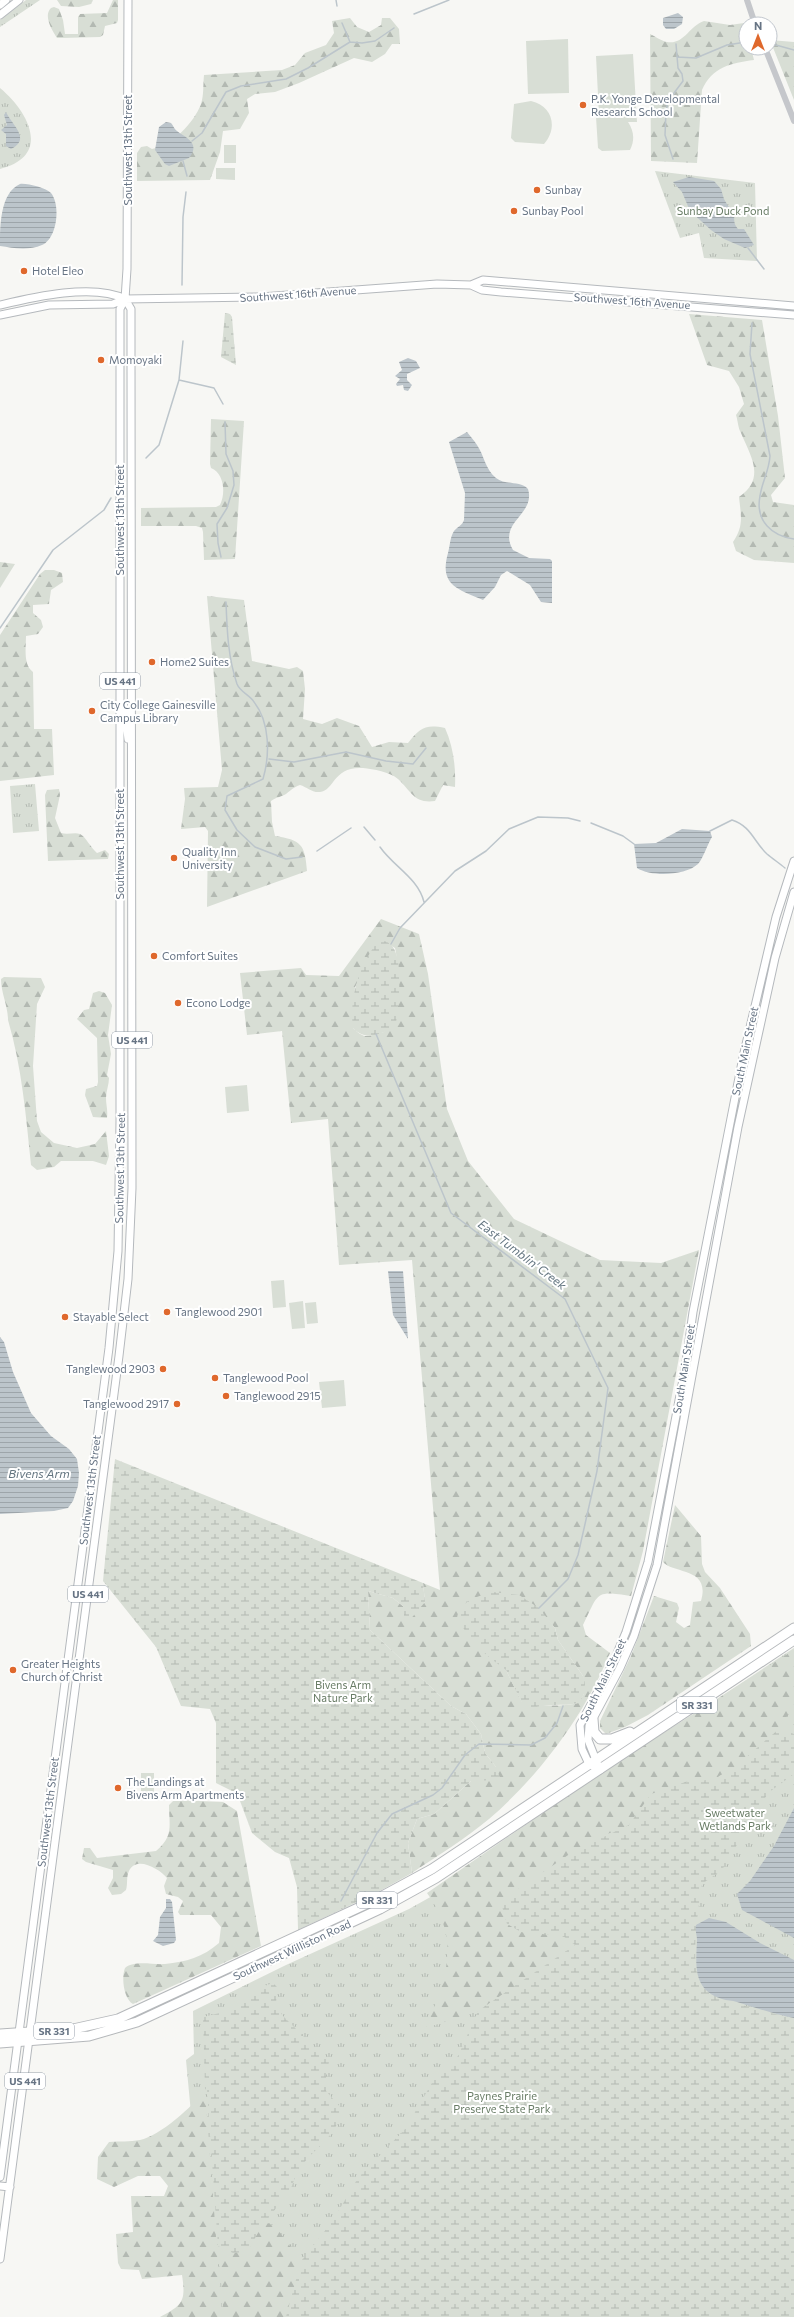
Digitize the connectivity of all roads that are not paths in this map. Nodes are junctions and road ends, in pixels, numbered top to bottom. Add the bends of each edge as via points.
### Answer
1 (6, 0) edge
2 (19, 0) edge
3 (128, 0) edge
4 (747, 0) edge
5 (0, 5) edge
6 (0, 15) edge
7 (753, 16) edge
8 (768, 56) edge
9 (794, 121) edge
10 (471, 285) junction
11 (125, 299) junction
12 (0, 305) edge
13 (794, 306) edge
14 (0, 315) edge
15 (794, 315) edge
16 (120, 688) junction
17 (132, 688) junction
18 (120, 701) junction
19 (131, 746) junction
20 (120, 805) junction
21 (132, 805) junction
22 (794, 861) edge
23 (794, 892) edge
24 (664, 1477) junction
25 (673, 1478) junction
26 (644, 1578) junction
27 (652, 1580) junction
28 (794, 1629) edge
29 (794, 1640) edge
30 (630, 1645) junction
31 (620, 1648) junction
32 (593, 1719) junction
33 (647, 1726) junction
34 (597, 1759) junction
35 (589, 1764) junction
36 (53, 1769) junction
37 (600, 1770) junction
38 (65, 1771) junction
39 (38, 1887) junction
40 (50, 1892) junction
41 (337, 1919) junction
42 (341, 1927) junction
43 (0, 2034) edge
44 (18, 2037) junction
45 (31, 2037) junction
46 (0, 2043) edge
47 (16, 2149) junction
48 (0, 2173) edge
49 (0, 2186) edge
50 (10, 2187) junction
51 (0, 2259) edge

1 - 5 main road
2 - 6 main road
3 - 11 main road, Southwest 13th Street / US 441 via 128,227
4 - 7 street
8 - 9 street
10 - 11 main road, Southwest 16th Avenue via 437,284 261,298
10 - 13 main road, Southwest 16th Avenue via 483,280
10 - 15 main road, Southwest 16th Avenue via 488,290
11 - 12 main road, Southwest 16th Avenue via 113,293 65,293
11 - 14 main road, Southwest 16th Avenue via 113,304 49,305
11 - 16 main road, Southwest 13th Street / US 441 via 120,310
11 - 17 main road, Southwest 13th Street / US 441 via 131,308
13 - 15 street
16 - 17 main road
16 - 18 main road, Southwest 13th Street / US 441
17 - 19 main road, Southwest 13th Street / US 441
18 - 19 main road via 124,705 128,742
18 - 20 main road, Southwest 13th Street / US 441
19 - 21 main road, Southwest 13th Street / US 441
20 - 21 main road
20 - 36 main road, Southwest 13th Street / US 441 via 120,1180 116,1275 109,1348
21 - 38 main road, Southwest 13th Street / US 441 via 132,1188 128,1279
22 - 24 main road, South Main Street via 776,917 742,1058
23 - 25 main road, South Main Street via 776,958 738,1127
24 - 25 main road
24 - 26 main road, South Main Street
25 - 27 main road, South Main Street
26 - 27 main road
26 - 31 main road, South Main Street
27 - 30 main road, South Main Street
28 - 33 highway, SR 331
29 - 37 highway, SR 331
30 - 31 main road
30 - 32 main road, South Main Street
31 - 35 main road, South Main Street via 580,1725 580,1742
32 - 33 highway via 597,1736 605,1740
32 - 34 main road, South Main Street via 588,1734 590,1747
33 - 34 highway, SR 331
34 - 35 highway, SR 331
34 - 37 main road, South Main Street
35 - 37 main road
35 - 41 highway, Southwest Williston Road / SR 331 via 418,1878
36 - 38 main road
36 - 39 main road, Southwest 13th Street / US 441
37 - 42 highway, Southwest Williston Road / SR 331 via 436,1878 394,1902
38 - 40 main road, Southwest 13th Street / US 441
39 - 40 main road
39 - 44 main road, Southwest 13th Street / US 441
40 - 45 main road, Southwest 13th Street / US 441
41 - 42 highway
41 - 45 highway, Southwest Williston Road / SR 331 via 118,2019
42 - 45 highway, Southwest Williston Road / SR 331 via 122,2028 89,2036
43 - 44 highway, Southwest Williston Road / SR 331
44 - 45 highway, Southwest Williston Road / SR 331
44 - 46 highway, Southwest Williston Road / SR 331
44 - 48 main road, US 441
45 - 47 main road, US 441
47 - 48 main road via 6,2159
47 - 50 main road, US 441
49 - 50 main road
50 - 51 main road, US 441

